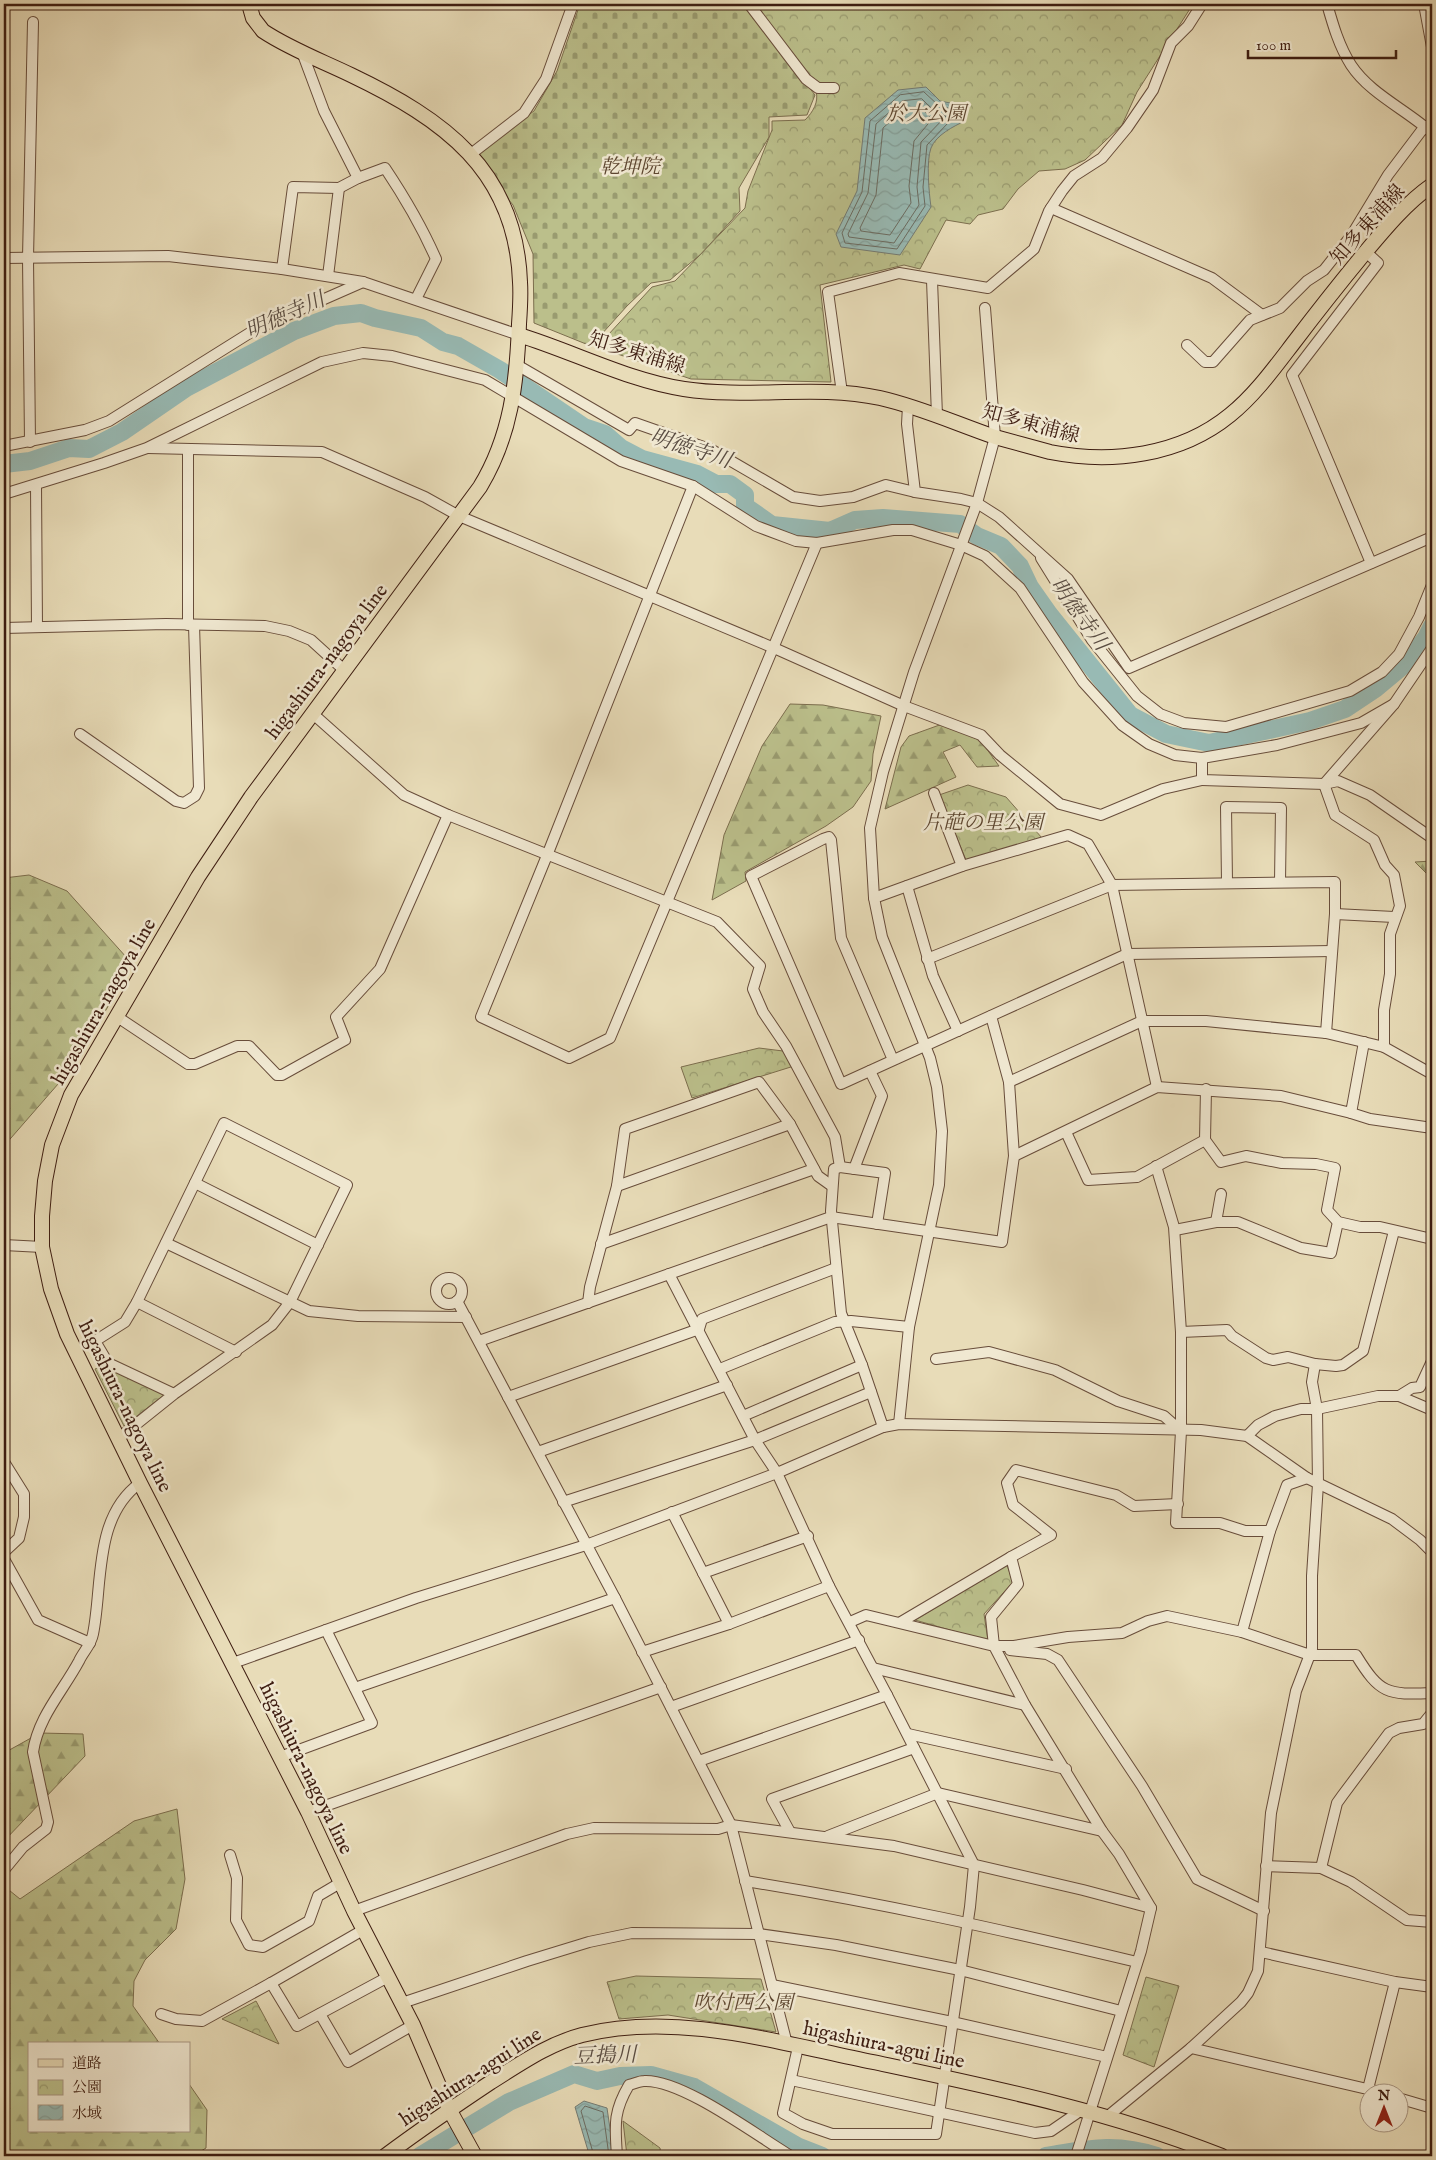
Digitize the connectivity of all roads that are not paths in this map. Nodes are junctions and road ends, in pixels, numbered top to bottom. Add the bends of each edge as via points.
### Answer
1 (249, 4) edge
2 (573, 4) edge
3 (749, 4) edge
4 (1202, 4) edge
5 (1326, 4) edge
6 (1424, 4) edge
7 (33, 22) dead end
8 (1432, 47) edge
9 (302, 52) junction
10 (324, 62) junction
11 (311, 79) junction
12 (834, 88) dead end
13 (1429, 130) edge
14 (471, 154) junction
15 (358, 178) junction
16 (1432, 185) edge
17 (339, 188) junction
18 (1051, 208) junction
19 (1366, 252) junction
20 (4, 258) edge
21 (28, 258) junction
22 (282, 269) junction
23 (328, 276) junction
24 (932, 280) junction
25 (363, 282) junction
26 (416, 299) junction
27 (985, 308) dead end
28 (1262, 315) junction
29 (519, 335) junction
30 (1187, 344) dead end
31 (517, 365) junction
32 (842, 393) junction
33 (514, 396) junction
34 (908, 406) junction
35 (937, 416) junction
36 (995, 437) junction
37 (30, 442) junction
38 (4, 446) edge
39 (147, 448) junction
40 (188, 449) junction
41 (36, 485) junction
42 (693, 486) junction
43 (914, 492) junction
44 (4, 494) edge
45 (977, 504) junction
46 (459, 516) junction
47 (1432, 537) edge
48 (817, 543) junction
49 (1032, 544) junction
50 (961, 545) junction
51 (1372, 563) junction
52 (1432, 585) edge
53 (649, 598) junction
54 (191, 625) junction
55 (37, 627) junction
56 (4, 628) edge
57 (774, 648) junction
58 (1432, 648) edge
59 (344, 670) junction
60 (1394, 704) junction
61 (904, 706) junction
62 (312, 713) junction
63 (80, 734) dead end
64 (1202, 758) junction
65 (1202, 780) junction
66 (1324, 784) junction
67 (934, 793) dead end
68 (448, 815) junction
69 (1432, 838) edge
70 (548, 853) junction
71 (962, 866) junction
72 (1226, 882) junction
73 (1280, 882) junction
74 (1112, 885) junction
75 (907, 886) junction
76 (874, 898) junction
77 (667, 901) junction
78 (1335, 914) junction
79 (1394, 917) junction
80 (1332, 951) junction
81 (1127, 954) junction
82 (927, 959) junction
83 (116, 1016) junction
84 (991, 1016) junction
85 (1142, 1021) junction
86 (958, 1031) junction
87 (1326, 1033) junction
88 (1364, 1042) junction
89 (925, 1045) junction
90 (1384, 1047) junction
91 (893, 1060) junction
92 (870, 1071) junction
93 (1432, 1074) edge
94 (1009, 1082) junction
95 (1157, 1087) junction
96 (1206, 1089) junction
97 (1351, 1113) junction
98 (790, 1124) junction
99 (1432, 1128) edge
100 (1066, 1132) junction
101 (1205, 1140) junction
102 (1014, 1156) junction
103 (1156, 1166) junction
104 (840, 1167) junction
105 (814, 1169) junction
106 (854, 1169) junction
107 (195, 1183) junction
108 (617, 1186) junction
109 (832, 1186) junction
110 (1221, 1194) dead end
111 (831, 1218) junction
112 (1216, 1222) junction
113 (1338, 1222) junction
114 (877, 1224) junction
115 (1175, 1230) junction
116 (929, 1231) junction
117 (1394, 1231) junction
118 (1432, 1239) edge
119 (166, 1243) junction
120 (601, 1244) junction
121 (318, 1245) junction
122 (4, 1246) edge
123 (42, 1246) junction
124 (836, 1268) junction
125 (669, 1274) junction
126 (457, 1301) dead end
127 (137, 1302) junction
128 (290, 1302) junction
129 (588, 1303) junction
130 (4, 1314) edge
131 (466, 1317) junction
132 (844, 1321) junction
133 (909, 1327) junction
134 (699, 1329) junction
135 (1181, 1332) junction
136 (479, 1341) junction
137 (236, 1352) junction
138 (936, 1359) dead end
139 (1432, 1362) edge
140 (4, 1364) edge
141 (1316, 1364) junction
142 (862, 1365) junction
143 (720, 1369) junction
144 (727, 1385) junction
145 (871, 1392) junction
146 (174, 1394) junction
147 (1399, 1396) junction
148 (508, 1397) junction
149 (1317, 1409) junction
150 (1432, 1410) edge
151 (743, 1416) junction
152 (898, 1424) junction
153 (883, 1428) junction
154 (1181, 1431) junction
155 (1247, 1436) junction
156 (119, 1438) junction
157 (755, 1440) junction
158 (538, 1452) junction
159 (4, 1462) edge
160 (777, 1473) junction
161 (1307, 1478) junction
162 (140, 1483) junction
163 (1318, 1484) junction
164 (563, 1502) junction
165 (1178, 1504) junction
166 (672, 1512) junction
167 (1270, 1531) junction
168 (808, 1536) junction
169 (586, 1545) junction
170 (4, 1552) edge
171 (1432, 1552) edge
172 (1011, 1556) junction
173 (4, 1559) edge
174 (703, 1572) junction
175 (829, 1586) junction
176 (615, 1598) junction
177 (850, 1622) junction
178 (901, 1622) junction
179 (729, 1624) junction
180 (326, 1630) junction
181 (1242, 1632) junction
182 (859, 1640) junction
183 (90, 1643) junction
184 (994, 1646) junction
185 (642, 1652) junction
186 (1031, 1653) junction
187 (1310, 1655) junction
188 (1000, 1658) junction
189 (233, 1663) junction
190 (873, 1668) junction
191 (661, 1687) junction
192 (355, 1688) junction
193 (1432, 1693) edge
194 (887, 1695) junction
195 (1025, 1705) junction
196 (671, 1707) junction
197 (1432, 1713) edge
198 (908, 1734) junction
199 (914, 1748) junction
200 (280, 1757) junction
201 (698, 1761) junction
202 (1066, 1769) junction
203 (938, 1793) junction
204 (308, 1812) junction
205 (731, 1825) junction
206 (1102, 1831) junction
207 (790, 1832) junction
208 (826, 1837) junction
209 (230, 1855) dead end
210 (974, 1865) junction
211 (1266, 1866) junction
212 (1321, 1868) junction
213 (4, 1870) edge
214 (745, 1881) junction
215 (340, 1883) junction
216 (1151, 1908) junction
217 (354, 1911) junction
218 (1264, 1911) junction
219 (968, 1922) junction
220 (1432, 1922) edge
221 (363, 1930) junction
222 (759, 1934) junction
223 (1262, 1952) junction
224 (1137, 1962) junction
225 (960, 1970) junction
226 (388, 1976) junction
227 (1394, 1982) junction
228 (271, 1983) junction
229 (772, 1984) junction
230 (1432, 1987) edge
231 (402, 2003) junction
232 (1121, 2011) junction
233 (161, 2014) dead end
234 (320, 2014) junction
235 (952, 2022) junction
236 (413, 2026) junction
237 (792, 2046) junction
238 (1191, 2048) junction
239 (1107, 2057) junction
240 (944, 2077) junction
241 (791, 2080) junction
242 (1370, 2082) edge
243 (1358, 2087) edge
244 (1408, 2101) edge
245 (449, 2108) junction
246 (1432, 2108) edge
247 (939, 2112) junction
248 (1088, 2112) junction
249 (1108, 2116) junction
250 (473, 2154) edge
251 (385, 2156) edge
252 (617, 2156) edge
253 (791, 2156) edge
254 (1076, 2156) edge
255 (1222, 2156) edge

1 - 9 main road, higashiura-nagoya line via 253,18 263,31
2 - 14 street via 546,79 524,113
3 - 12 street via 806,79 818,88
4 - 18 street via 1172,43 1154,90 1127,128 1102,158 1074,176
5 - 13 street via 1339,43 1352,67 1370,85
6 - 8 street
7 - 21 street
9 - 10 main road, higashiura-nagoya line
9 - 11 street
10 - 11 street via 313,65
10 - 14 main road, higashiura-nagoya line via 419,110
11 - 15 street
13 - 28 street via 1388,175 1350,236 1324,270 1307,281 1280,308
14 - 29 main road, higashiura-nagoya line via 496,191 513,235 520,281
15 - 17 street
15 - 26 street via 385,168 427,237 436,259
16 - 19 main road, 知多東浦線 via 1417,195
17 - 22 street via 293,187
17 - 23 street
18 - 24 street via 1034,249 988,288
18 - 28 street via 1212,278
19 - 36 main road, 知多東浦線 via 1278,364 1230,415 1210,428 1163,449 1130,457 1072,457
19 - 51 street via 1378,263 1292,375
20 - 21 street
21 - 22 street via 168,256
21 - 37 street
22 - 23 street
23 - 25 street
24 - 32 street via 899,273 828,292
24 - 35 street
25 - 26 street
25 - 37 street via 256,329 109,421 85,430
26 - 29 street
27 - 36 street
28 - 30 street via 1250,320 1213,362 1205,362
29 - 31 main road, higashiura-nagoya line
29 - 32 main road, 知多東浦線 via 631,375 685,389
31 - 33 main road, higashiura-nagoya line
31 - 43 street via 629,430 635,423 712,450 793,497 820,501 853,497 886,484
32 - 34 main road, 知多東浦線
33 - 39 street via 485,380 392,356 363,353 322,362
33 - 42 street via 621,461
33 - 46 main road, higashiura-nagoya line via 499,452
34 - 35 main road, 知多東浦線
34 - 43 street
35 - 36 main road, 知多東浦線
36 - 45 street
37 - 38 street
39 - 40 street
39 - 41 street
40 - 46 street via 322,452 425,497
40 - 54 street
41 - 44 street
41 - 55 street
42 - 48 street via 756,526 796,541
42 - 53 street
43 - 45 street
45 - 49 street
45 - 50 street
46 - 53 street
46 - 59 main road, higashiura-nagoya line
47 - 51 street
48 - 50 street via 893,530 912,530
48 - 57 street
49 - 51 street via 1068,578 1129,668
49 - 52 street via 1092,640 1137,696 1160,714 1184,723 1226,727 1350,691 1382,672 1399,654
50 - 61 street
50 - 64 street via 985,556 1020,588 1083,682 1122,725 1150,744 1175,755
53 - 57 street
53 - 70 street
54 - 55 street
54 - 59 street via 249,625 289,631 311,640
54 - 63 street via 199,788 195,796 184,803 176,801
55 - 56 street
57 - 61 street
57 - 77 street
58 - 60 street
59 - 62 main road, higashiura-nagoya line
60 - 64 street via 1361,723 1277,745
60 - 66 street
61 - 65 street via 981,736 1060,804 1102,815 1163,789
61 - 76 street via 883,772 870,828
62 - 68 street via 404,795
62 - 83 main road, higashiura-nagoya line via 203,869
64 - 65 street
65 - 66 street
66 - 69 street via 1338,781 1370,795
66 - 79 street via 1335,815 1374,840 1385,865 1394,875 1400,906
67 - 71 street
68 - 70 street
68 - 83 street via 380,969 336,1017 344,1040 277,1075 249,1046 237,1046 188,1064
70 - 77 street
70 - 77 street via 481,1017 568,1058 610,1038
71 - 74 street via 1068,835 1088,844
71 - 75 street
72 - 73 street
72 - 73 street via 1226,808 1281,808
72 - 74 street
73 - 78 street via 1335,882
74 - 81 street
74 - 82 street
75 - 76 street
75 - 82 street
76 - 89 street via 882,937
77 - 104 street via 717,922 760,966 753,989 835,1136
78 - 79 street
78 - 80 street
79 - 90 street via 1384,1010
80 - 81 street
80 - 87 street
81 - 84 street
81 - 85 street
82 - 86 street
83 - 123 main road, higashiura-nagoya line via 70,1095 52,1144 45,1181
84 - 86 street
84 - 94 street
85 - 87 street via 1206,1021
85 - 94 street
85 - 95 street
86 - 89 street
87 - 88 street
88 - 90 street
88 - 97 street
89 - 91 street
89 - 116 street via 937,1087 942,1132 939,1185
90 - 93 street
91 - 92 street
91 - 92 street via 842,938 831,840 823,839 751,876 841,1084
92 - 106 street via 882,1096
94 - 102 street
95 - 96 street
95 - 100 street
96 - 97 street via 1282,1096
96 - 101 street
97 - 99 street
98 - 105 street
98 - 108 street
98 - 108 street via 759,1082 625,1129
100 - 102 street
100 - 103 street via 1088,1180 1137,1176
101 - 103 street
101 - 113 street via 1221,1162 1246,1156 1335,1168 1327,1210
102 - 116 street via 1002,1242
103 - 115 street
104 - 106 street
104 - 109 street via 834,1169
105 - 109 street
105 - 120 street
106 - 114 street via 885,1173
107 - 119 street
107 - 121 street
107 - 121 street via 224,1123 347,1185
108 - 120 street
109 - 111 street
110 - 112 street
111 - 114 street
111 - 124 street
111 - 125 street
112 - 113 street via 1238,1222 1301,1248 1331,1253
112 - 115 street
113 - 117 street
114 - 116 street
115 - 135 street
116 - 133 street
117 - 118 street
117 - 141 street via 1363,1351 1343,1365
119 - 127 street
119 - 128 street
120 - 129 street
121 - 128 street
122 - 123 street
123 - 156 main road, higashiura-nagoya line via 51,1289 67,1334
124 - 132 street
124 - 134 street via 702,1320
125 - 129 street
125 - 134 street
126 - 131 street
127 - 137 street
127 - 146 street via 125,1322 95,1341 108,1363
128 - 131 street via 309,1312
128 - 137 street via 272,1325
129 - 136 street
130 - 140 street
131 - 136 street
132 - 133 street
132 - 142 street
132 - 143 street
133 - 152 street
134 - 143 street
134 - 148 street
135 - 141 street via 1224,1329 1266,1358 1288,1357
135 - 154 street
136 - 148 street
137 - 146 street
138 - 154 street via 989,1352 1055,1370 1118,1401 1164,1416
139 - 147 street via 1420,1387
141 - 149 street via 1312,1382
142 - 145 street
142 - 151 street
143 - 144 street
144 - 151 street
144 - 158 street
145 - 153 street
145 - 157 street
146 - 156 street
147 - 149 street via 1357,1399
147 - 150 street
148 - 158 street
149 - 155 street via 1301,1408 1275,1416 1258,1425
149 - 163 street
151 - 157 street
152 - 153 street
152 - 154 street
153 - 160 street
154 - 155 street via 1201,1430
154 - 165 street
155 - 161 street
156 - 162 main road, higashiura-nagoya line
157 - 160 street
157 - 164 street
158 - 164 street
159 - 170 street via 24,1494 24,1517 19,1538
160 - 166 street
160 - 168 street
161 - 163 street
161 - 167 street via 1287,1485
162 - 183 street via 130,1490 113,1517 101,1560
162 - 189 main road, higashiura-nagoya line
163 - 171 street via 1392,1519
163 - 187 street
164 - 169 street
165 - 167 street via 1176,1523 1220,1523 1245,1531
165 - 172 street via 1134,1506 1116,1495 1016,1470 1007,1483 1013,1505 1051,1535
166 - 169 street
166 - 174 street
167 - 181 street
168 - 174 street
168 - 175 street
169 - 176 street
169 - 180 street
172 - 178 street
172 - 184 street via 1018,1584 990,1617
173 - 183 street via 38,1620
174 - 179 street
175 - 177 street
175 - 179 street
176 - 185 street
176 - 192 street
177 - 178 street via 866,1615
177 - 182 street
178 - 184 street
179 - 185 street
180 - 189 street
180 - 192 street
181 - 184 street via 1167,1616 1122,1633
181 - 187 street
182 - 190 street
182 - 196 street
183 - 213 street via 47,1711 35,1742 34,1752 48,1809 46,1829 23,1847
184 - 186 street
184 - 188 street
185 - 191 street
186 - 188 street via 1009,1654
186 - 218 street via 1046,1654 1058,1660 1142,1786 1197,1879
187 - 193 street via 1356,1655 1376,1684 1396,1692
187 - 211 street via 1296,1691 1271,1813
188 - 195 street
189 - 200 main road, higashiura-nagoya line
190 - 194 street
190 - 195 street
191 - 196 street
191 - 204 street
192 - 200 street via 372,1723
194 - 198 street
194 - 201 street
195 - 202 street
196 - 201 street
197 - 212 street via 1423,1724 1389,1733 1342,1796
198 - 199 street
198 - 202 street
199 - 203 street
199 - 207 street via 772,1798
200 - 204 main road, higashiura-nagoya line
201 - 205 street
202 - 206 street
203 - 206 street
203 - 208 street
203 - 210 street
204 - 215 main road, higashiura-nagoya line
205 - 207 street
205 - 214 street
205 - 217 street via 718,1829 594,1828 567,1834
206 - 216 street
207 - 208 street
208 - 210 street via 894,1846
209 - 215 street via 237,1878 236,1920 249,1944 256,1947 263,1947 309,1921 318,1896
210 - 216 street
210 - 219 street
211 - 212 street
211 - 218 street
212 - 220 street via 1351,1882 1408,1920
214 - 219 street
214 - 222 street
215 - 217 main road, higashiura-nagoya line
216 - 224 street
217 - 221 main road, higashiura-nagoya line
218 - 223 street
219 - 224 street
219 - 225 street
221 - 226 main road, higashiura-nagoya line
221 - 228 street
222 - 225 street
222 - 229 street
222 - 231 street via 632,1933 589,1942
223 - 227 street
223 - 238 street via 1248,1993
224 - 232 street
225 - 232 street
225 - 235 street
226 - 231 main road, higashiura-nagoya line
226 - 234 street
227 - 230 street
227 - 242 street
228 - 233 street via 202,2021
228 - 234 street via 297,2026
229 - 235 street
229 - 237 street
231 - 236 main road, higashiura-nagoya line
232 - 239 street
234 - 236 street via 348,2062
235 - 239 street
235 - 240 street
236 - 245 main road, higashiura-nagoya line
237 - 240 main road, higashiura-agui line
237 - 241 street
237 - 245 main road, higashiura-agui line via 663,2025 604,2030 555,2045 526,2059
238 - 243 street
238 - 249 street
239 - 248 street
240 - 247 street
240 - 248 main road, higashiura-agui line
241 - 247 street
241 - 247 street via 783,2113 832,2134 936,2134
244 - 246 street
245 - 250 main road, higashiura-nagoya line
245 - 251 main road, higashiura-agui line
247 - 248 street via 1035,2132 1051,2131
248 - 249 main road, higashiura-agui line
248 - 254 street
249 - 255 main road, higashiura-agui line
252 - 253 street via 614,2121 618,2104 629,2085 644,2081 664,2084 694,2097

